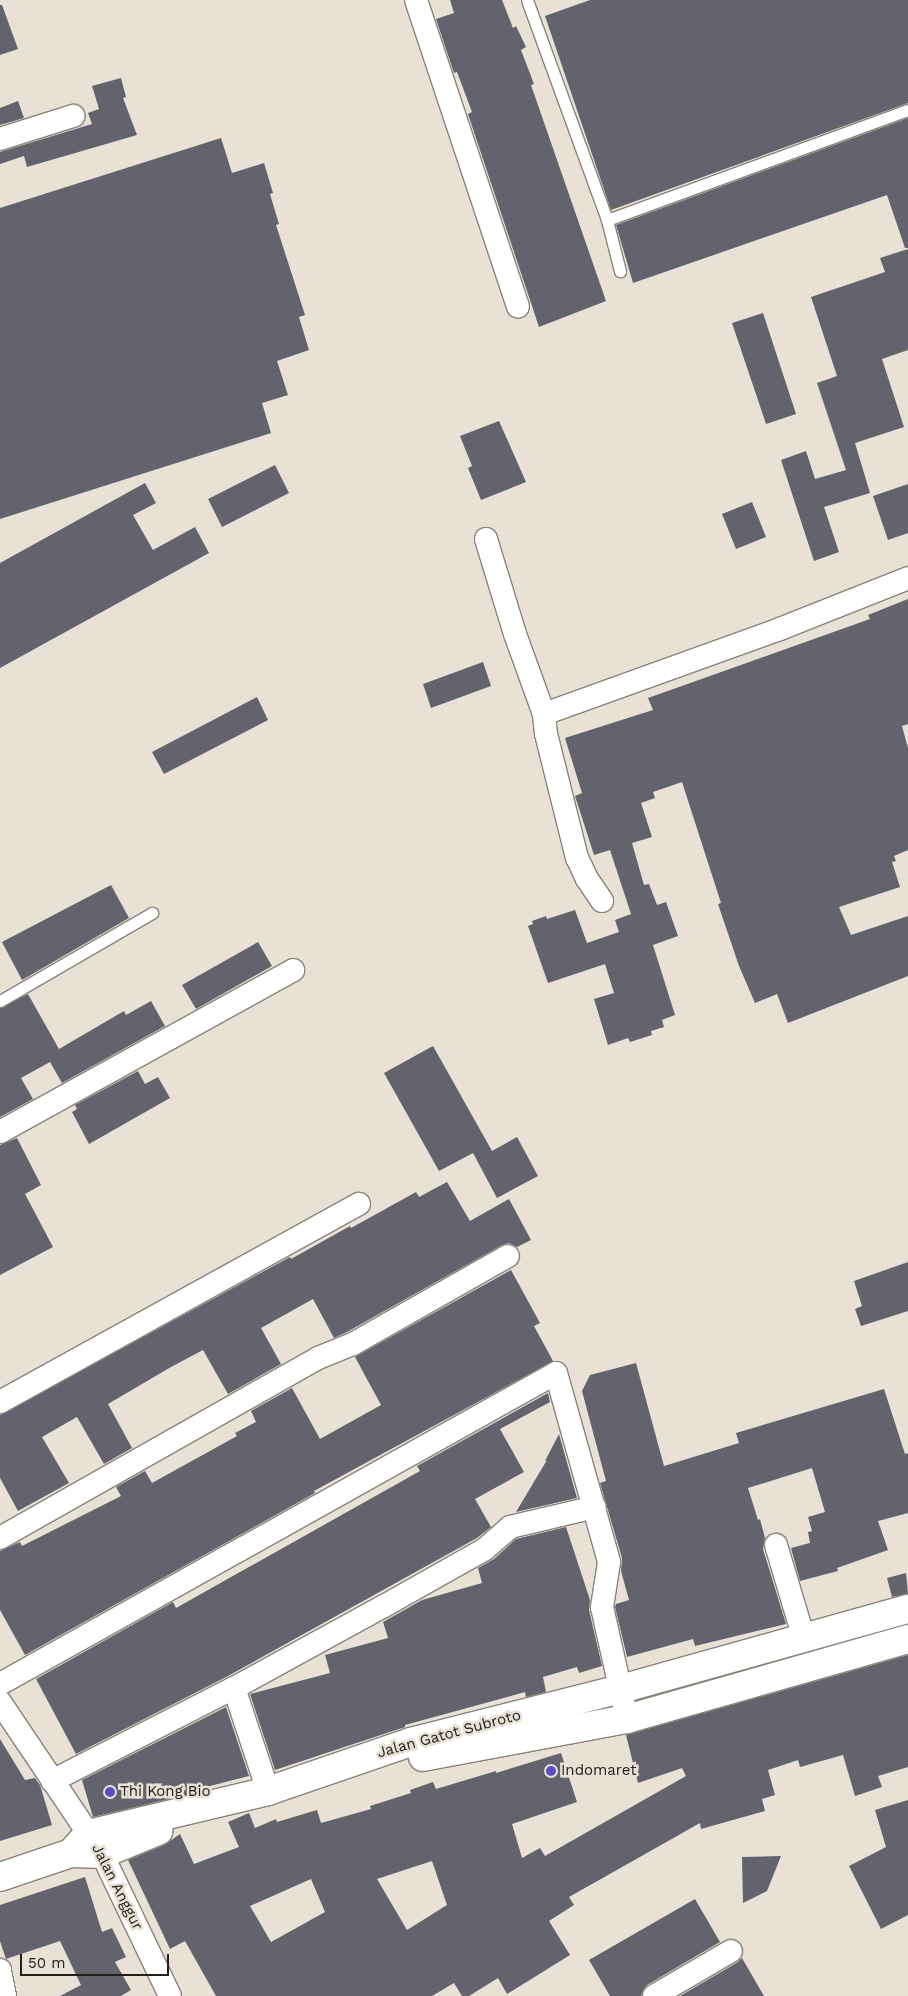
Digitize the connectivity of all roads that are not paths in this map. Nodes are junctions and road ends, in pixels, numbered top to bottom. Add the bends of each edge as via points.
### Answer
1 (416, 0) edge
2 (527, 0) edge
3 (908, 110) edge
4 (74, 116) dead end
5 (0, 139) edge
6 (607, 220) junction
7 (620, 271) dead end
8 (518, 306) dead end
9 (486, 538) dead end
10 (908, 578) edge
11 (544, 714) junction
12 (602, 901) dead end
13 (152, 913) dead end
14 (293, 970) dead end
15 (0, 1000) edge
16 (0, 1132) edge
17 (359, 1204) dead end
18 (508, 1256) dead end
19 (0, 1402) edge
20 (594, 1507) junction
21 (0, 1538) edge
22 (776, 1545) dead end
23 (908, 1609) edge
24 (804, 1639) junction
25 (908, 1639) edge
26 (0, 1684) edge
27 (234, 1688) junction
28 (621, 1689) junction
29 (0, 1702) edge
30 (627, 1719) junction
31 (413, 1750) junction
32 (52, 1781) junction
33 (268, 1791) junction
34 (87, 1847) junction
35 (0, 1877) edge
36 (731, 1951) dead end
37 (0, 1970) edge
38 (5, 1996) edge
39 (170, 1996) edge
40 (654, 1996) edge

1 - 8 street
2 - 6 lane
3 - 6 lane
4 - 5 street
6 - 7 lane
9 - 11 street via 515,634
10 - 11 street via 780,629
11 - 12 street via 546,734 577,858
13 - 15 lane
14 - 16 street
17 - 19 street
18 - 21 street via 353,1344 318,1358
20 - 26 street via 556,1373
20 - 27 street via 510,1527 485,1550
20 - 28 street via 609,1562 602,1607
22 - 24 street
23 - 24 main road, Jalan Gatot Subroto
24 - 28 main road, Jalan Gatot Subroto
25 - 30 main road
27 - 32 street
27 - 33 street
28 - 30 street
28 - 31 main road, Jalan Gatot Subroto
29 - 32 street, Jalan Anggur
30 - 31 main road
31 - 33 main road, Jalan Gatot Subroto
31 - 34 main road via 161,1830
32 - 34 street, Jalan Anggur
33 - 34 main road, Jalan Gatot Subroto
34 - 35 main road, Jalan Gatot Subroto
34 - 39 street, Jalan Anggur
36 - 40 street
37 - 38 street

